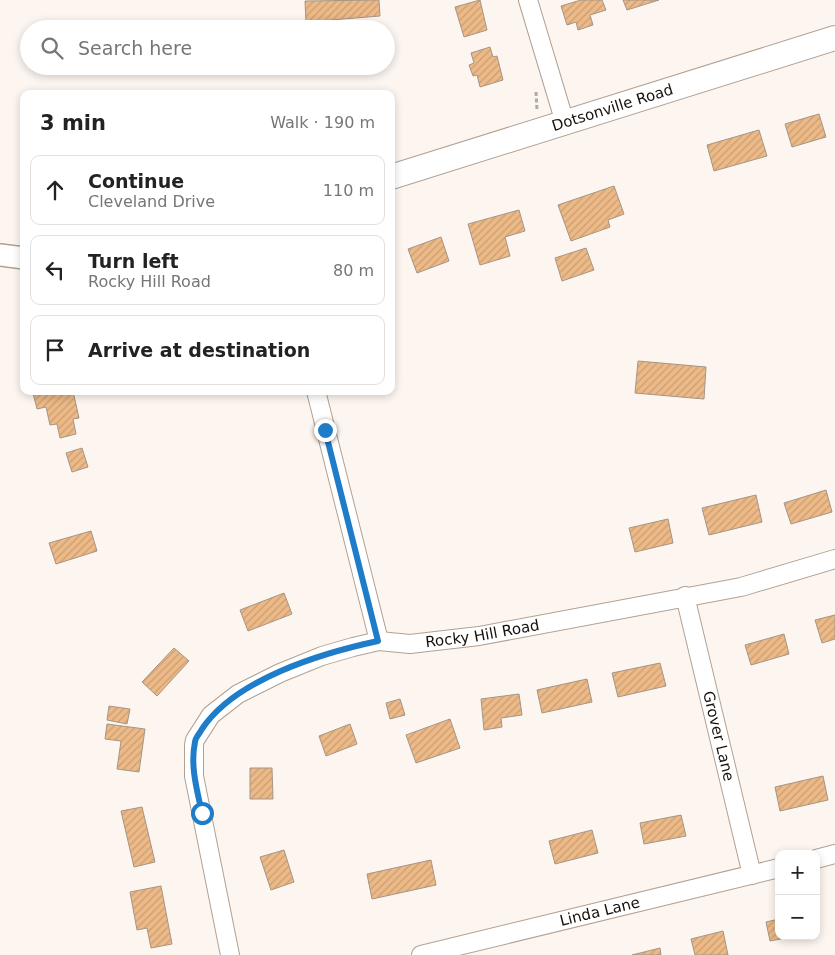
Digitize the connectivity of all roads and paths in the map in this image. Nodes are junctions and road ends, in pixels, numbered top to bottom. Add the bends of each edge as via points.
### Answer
1 (528, 0) edge
2 (835, 38) edge
3 (565, 123) junction
4 (395, 176) edge
5 (0, 255) edge
6 (20, 258) edge
7 (317, 395) edge
8 (835, 559) edge
9 (685, 596) junction
10 (378, 641) junction
11 (835, 854) edge
12 (820, 858) edge
13 (775, 869) edge
14 (752, 875) junction
15 (230, 955) edge
16 (421, 955) edge

1 - 3 street
2 - 3 main road, Dotsonville Road
3 - 4 main road, Dotsonville Road
5 - 6 street
7 - 10 street
8 - 9 street, Rocky Hill Road via 741,587
9 - 10 street, Rocky Hill Road via 479,636 410,644
9 - 14 street, Grover Lane
10 - 15 street via 322,656 238,694 211,715 195,740 194,776
11 - 12 street
13 - 14 street, Linda Lane
14 - 16 street, Linda Lane

